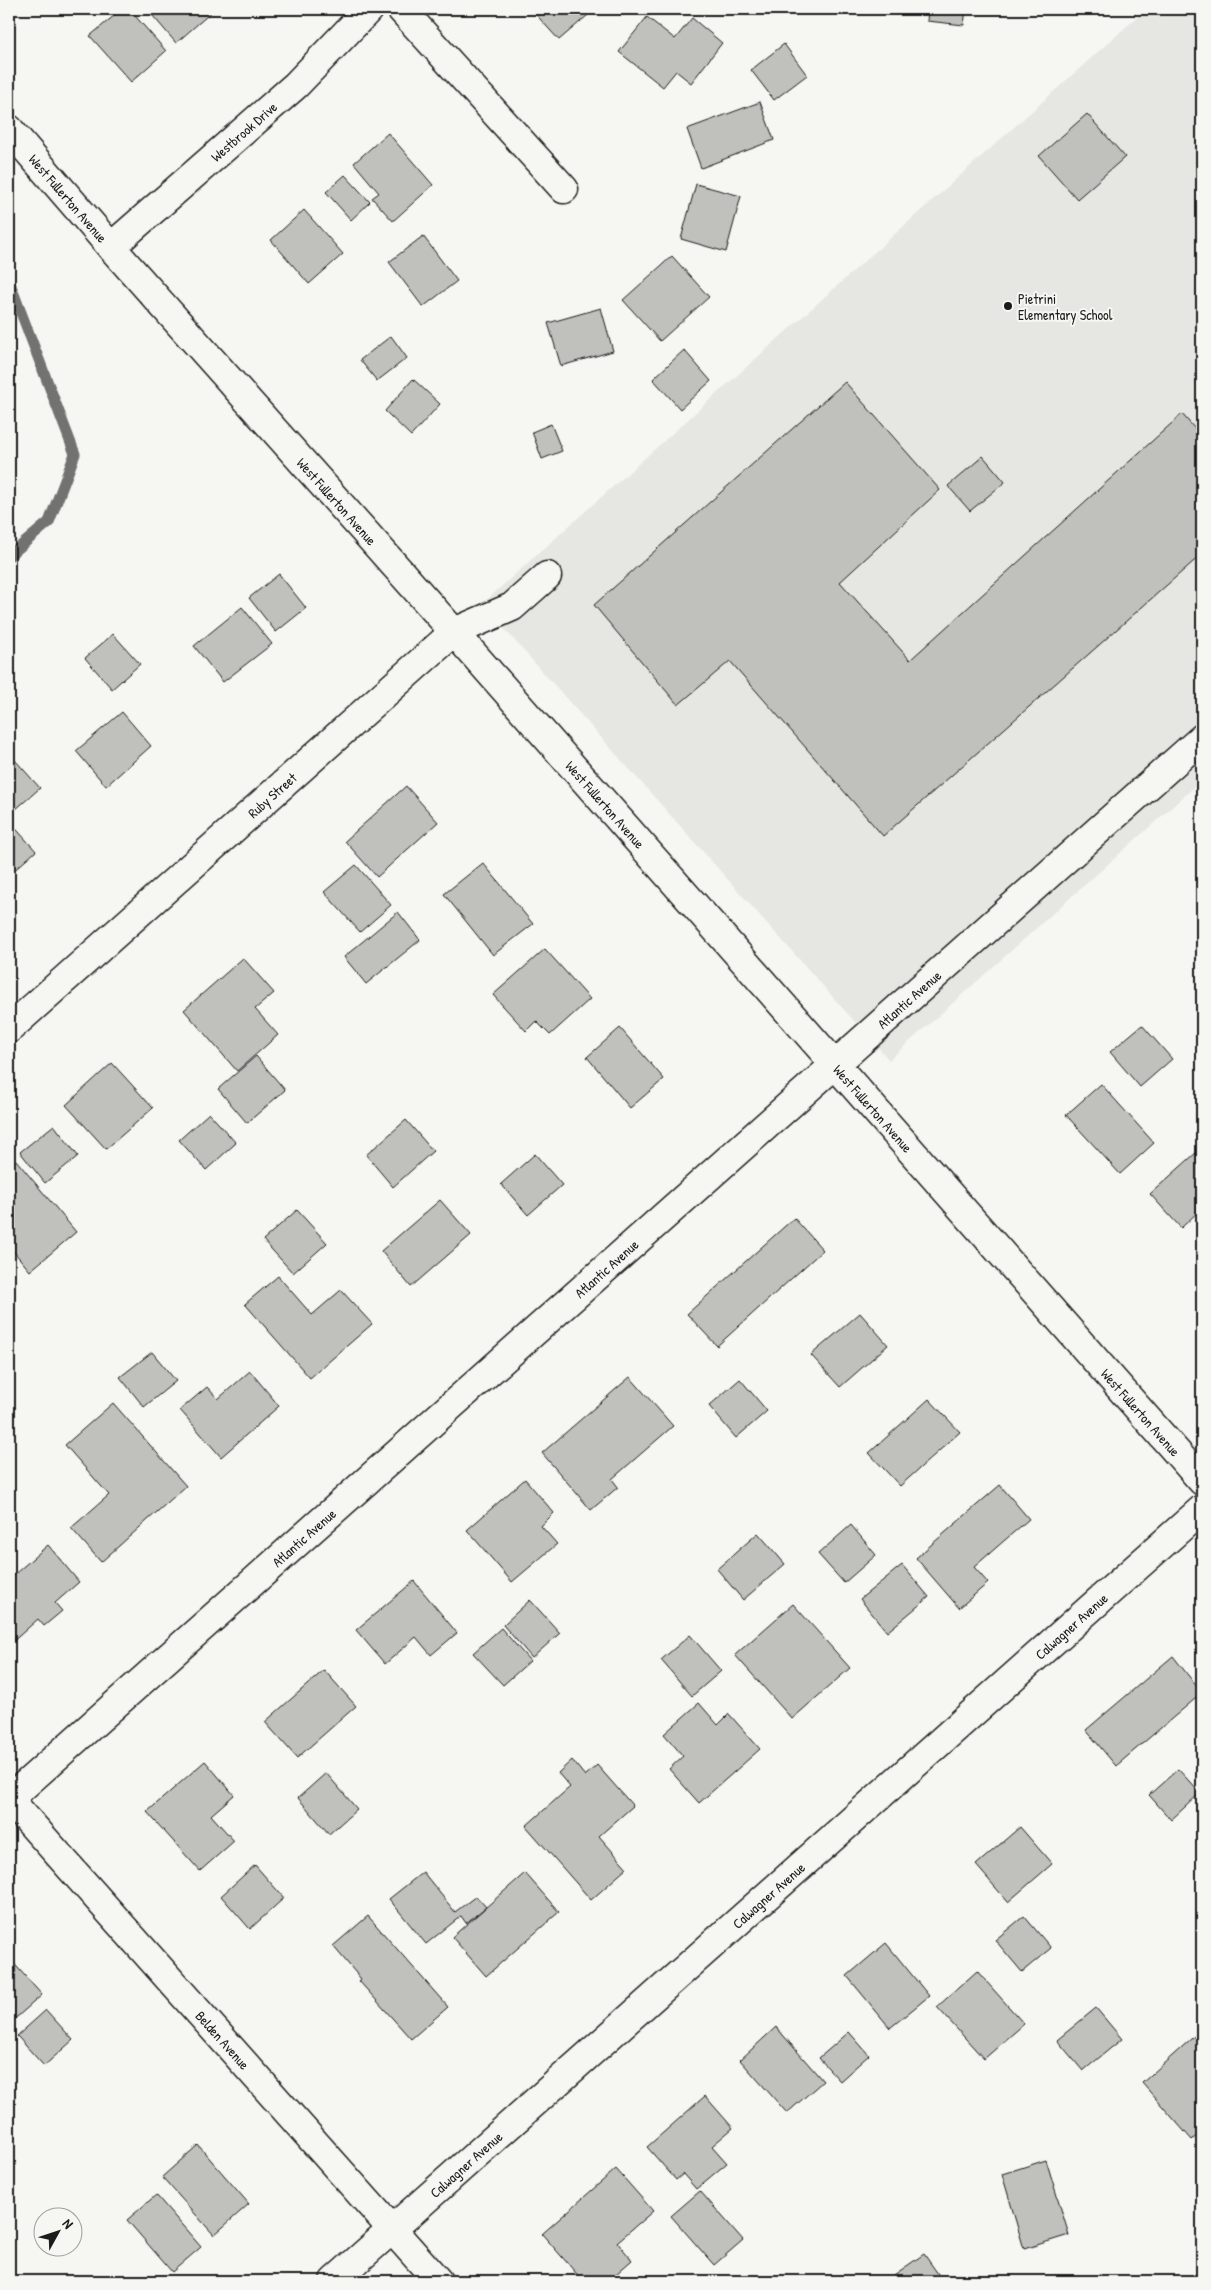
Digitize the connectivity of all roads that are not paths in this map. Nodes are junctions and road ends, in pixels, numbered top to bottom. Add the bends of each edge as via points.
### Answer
1 (369, 9) edge
2 (401, 9) edge
3 (13, 133) edge
4 (564, 189) dead end
5 (111, 247) junction
6 (547, 576) dead end
7 (454, 632) junction
8 (1202, 738) edge
9 (9, 1029) edge
10 (835, 1066) junction
11 (1202, 1481) edge
12 (1202, 1509) edge
13 (9, 1799) edge
14 (392, 2230) junction
15 (334, 2281) edge
16 (438, 2281) edge

1 - 5 street, Westbrook Drive via 296,85
2 - 4 street
3 - 5 street, West Fullerton Avenue
5 - 7 street, West Fullerton Avenue
6 - 7 street, Ruby Street via 512,607
7 - 9 street, Ruby Street
7 - 10 street, West Fullerton Avenue
8 - 10 street, Atlantic Avenue
10 - 11 street, West Fullerton Avenue
10 - 13 street, Atlantic Avenue
12 - 14 street, Calwagner Avenue
13 - 14 street, Belden Avenue
14 - 15 street, Calwagner Avenue
14 - 16 street, Belden Avenue

